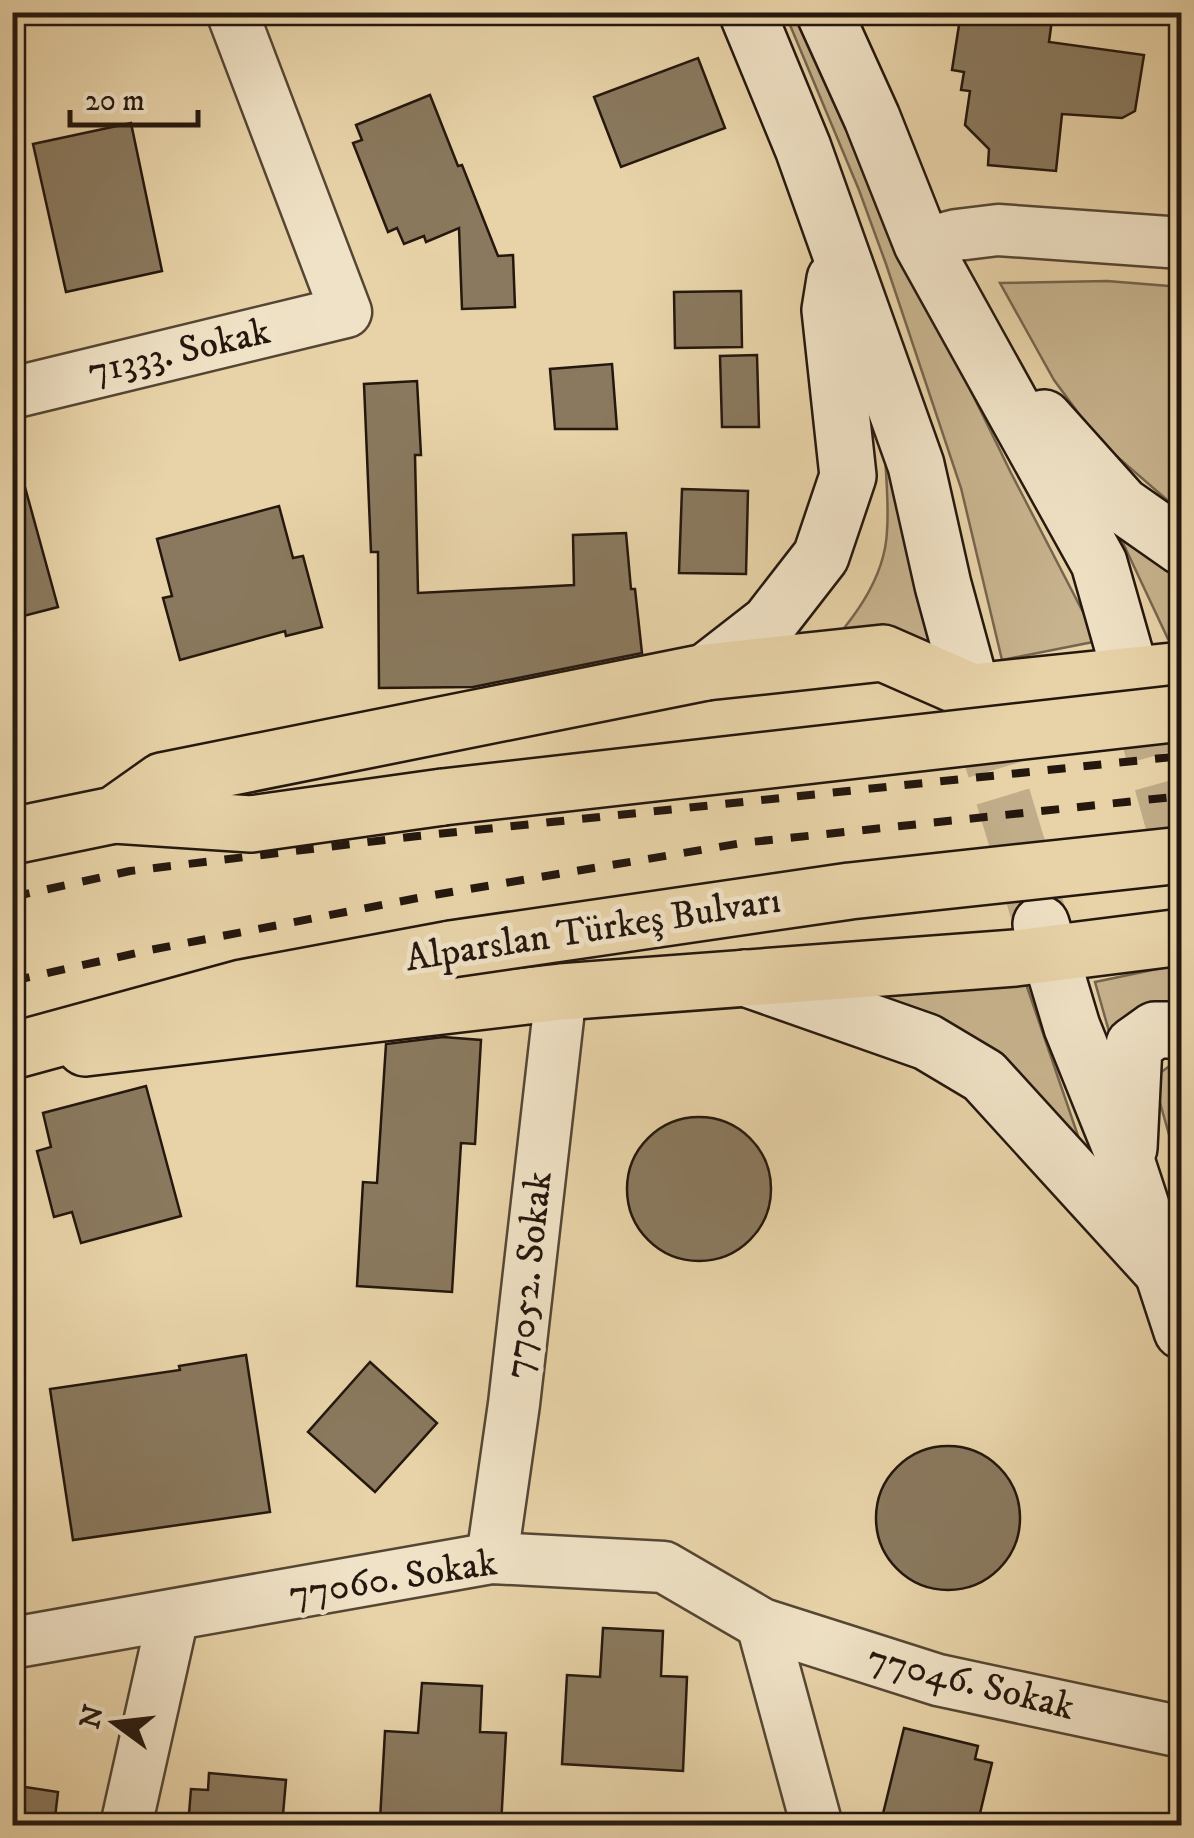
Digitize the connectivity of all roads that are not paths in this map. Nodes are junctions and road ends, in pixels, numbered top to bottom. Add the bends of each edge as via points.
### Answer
1 (232, 12) edge
2 (747, 12) edge
3 (824, 12) edge
4 (1182, 243) edge
5 (922, 244) junction
6 (840, 252) junction
7 (12, 392) edge
8 (1182, 546) edge
9 (706, 672) junction
10 (1158, 690) edge
11 (976, 704) junction
12 (114, 815) junction
13 (12, 836) edge
14 (1182, 855) edge
15 (1182, 937) edge
16 (1046, 939) junction
17 (745, 978) junction
18 (561, 992) junction
19 (1182, 1030) edge
20 (12, 1054) edge
21 (1128, 1166) junction
22 (1159, 1268) junction
23 (1182, 1331) edge
24 (492, 1558) junction
25 (173, 1616) junction
26 (762, 1624) junction
27 (12, 1642) edge
28 (1182, 1732) edge
29 (126, 1826) edge
30 (817, 1826) edge

1 - 7 street, 71333. Sokak via 346,312
2 - 6 main road
3 - 5 main road
4 - 5 street via 998,230
5 - 8 main road via 1056,435 1122,505
5 - 10 main road via 1099,563
6 - 9 main road via 830,310 848,476 821,556 769,624
6 - 11 main road via 916,464
9 - 11 main road via 884,654
9 - 12 main road via 162,781
10 - 11 main road
10 - 12 main road, bridge via 252,824
12 - 13 main road
14 - 20 main road, Alparslan Türkeş Bulvarı, bridge via 850,891 451,948 242,988
15 - 16 main road, Alparslan Türkeş Bulvarı
16 - 17 main road, Alparslan Türkeş Bulvarı
16 - 21 main road via 1072,1027
17 - 18 main road, Alparslan Türkeş Bulvarı
17 - 22 main road via 927,1042 984,1076
18 - 20 main road, Alparslan Türkeş Bulvarı
18 - 24 street, 77052. Sokak
19 - 21 main road via 1154,1030 1134,1045
21 - 22 main road
22 - 23 main road
24 - 25 street, 77060. Sokak
24 - 26 street, 77060. Sokak via 664,1567
25 - 27 street, 77060. Sokak
25 - 29 street
26 - 28 street, 77046. Sokak via 938,1680
26 - 30 street

